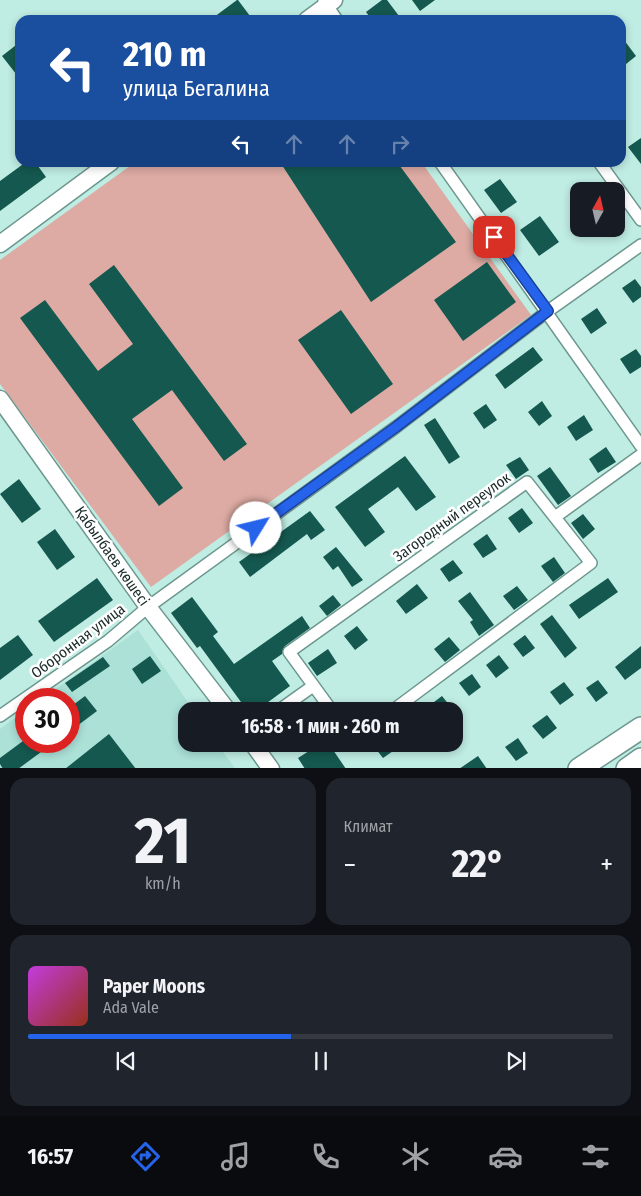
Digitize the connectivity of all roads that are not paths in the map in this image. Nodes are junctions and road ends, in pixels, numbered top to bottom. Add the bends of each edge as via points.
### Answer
1 (328, 2) edge
2 (313, 15) edge
3 (334, 15) edge
4 (105, 167) edge
5 (444, 167) edge
6 (602, 167) edge
7 (641, 220) edge
8 (0, 244) edge
9 (641, 245) edge
10 (548, 311) junction
11 (0, 398) edge
12 (640, 442) edge
13 (641, 455) edge
14 (555, 517) junction
15 (148, 607) junction
16 (313, 686) junction
17 (221, 702) edge
18 (291, 702) edge
19 (325, 702) edge
20 (404, 702) edge
21 (0, 716) edge
22 (641, 728) edge
23 (259, 752) edge
24 (641, 759) edge
25 (271, 768) edge
26 (580, 768) edge
27 (627, 768) edge

1 - 2 main road
1 - 3 street
4 - 8 main road
5 - 10 street
6 - 7 street
9 - 10 street, Оборонная улица
10 - 12 street
10 - 15 street, Оборонная улица via 396,427
11 - 15 main road, Қабылбаев көшесі
13 - 14 street
14 - 16 street, Загородный переулок via 527,482 289,652
14 - 20 street, Загородный переулок via 591,563
15 - 17 main road, Қабылбаев көшесі
15 - 21 street, Оборонная улица via 108,641
16 - 18 street
16 - 19 street, Загородный переулок
22 - 26 highway
23 - 25 main road
24 - 27 highway

